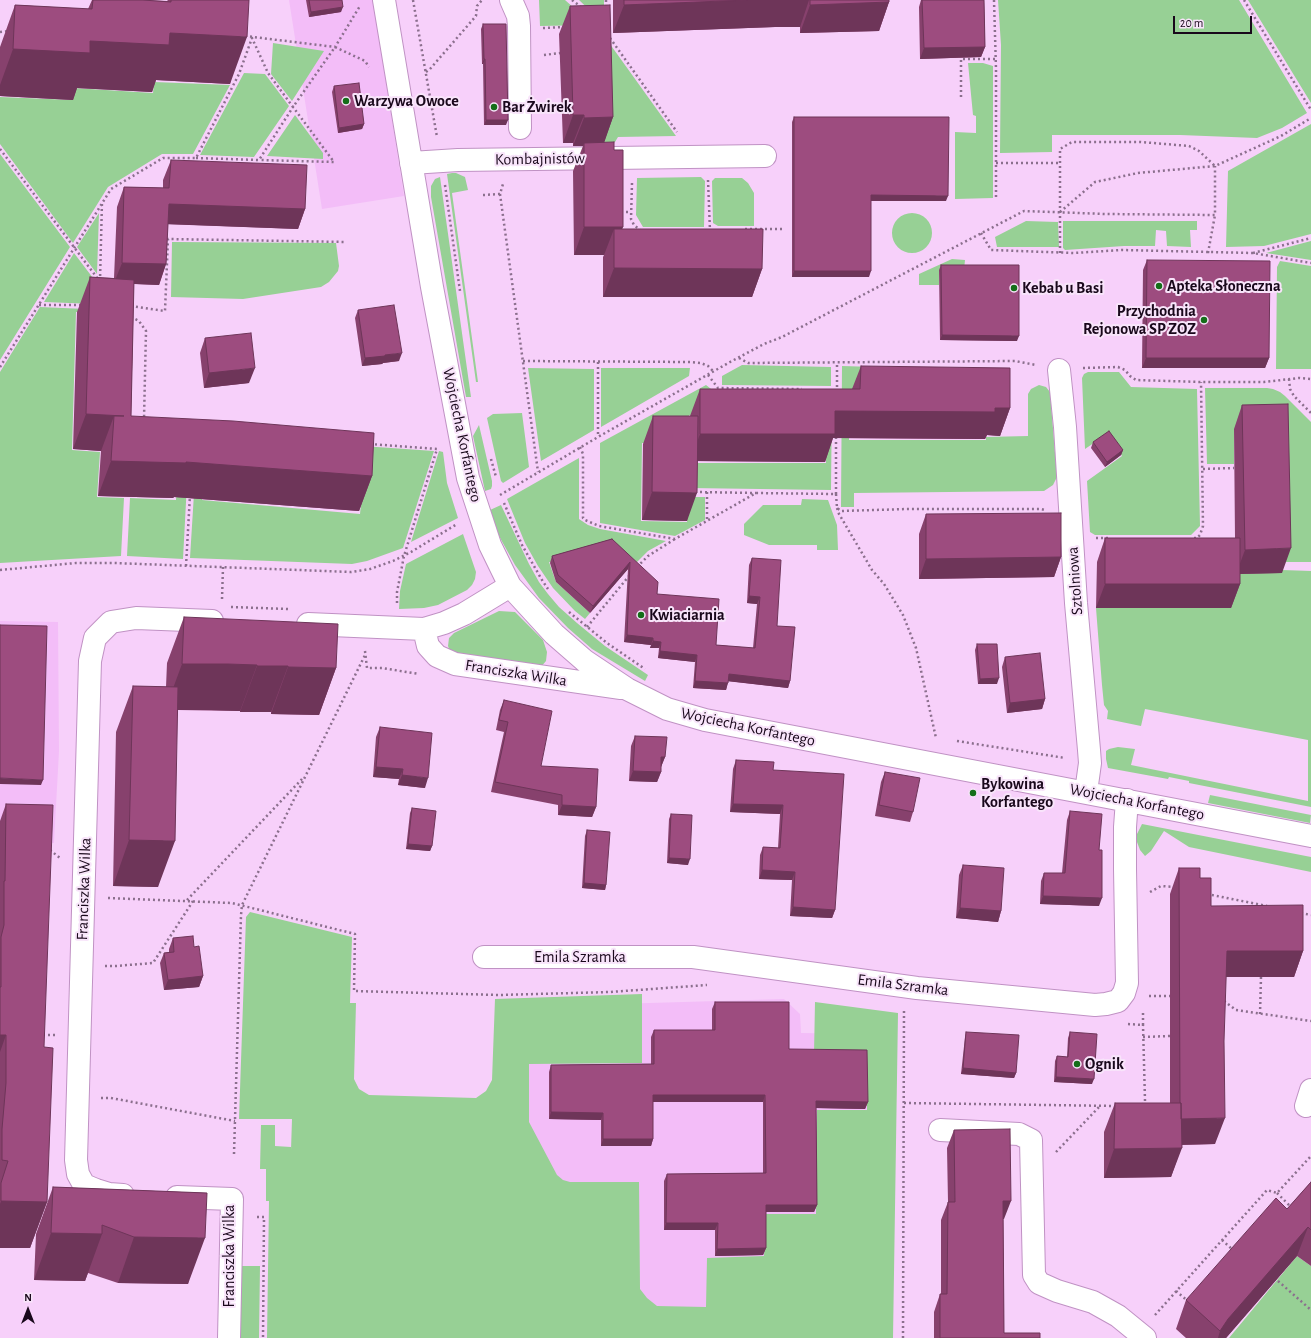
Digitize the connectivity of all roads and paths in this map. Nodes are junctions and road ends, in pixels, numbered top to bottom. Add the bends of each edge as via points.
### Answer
1 (363, 0) edge
2 (384, 0) edge
3 (413, 0) edge
4 (482, 0) edge
5 (511, 0) edge
6 (572, 0) edge
7 (606, 0) edge
8 (994, 0) edge
9 (1244, 0) edge
10 (584, 10) edge
11 (606, 14) edge
12 (564, 27) dead end
13 (537, 28) dead end
14 (15, 31) edge
15 (0, 32) edge
16 (608, 35) edge
17 (240, 36) edge
18 (252, 38) junction
19 (335, 47) junction
20 (560, 53) dead end
21 (547, 55) dead end
22 (996, 58) junction
23 (426, 72) junction
24 (374, 73) dead end
25 (961, 97) dead end
26 (293, 107) junction
27 (561, 108) dead end
28 (546, 109) dead end
29 (1311, 110) edge
30 (1311, 118) edge
31 (520, 128) dead end
32 (0, 149) edge
33 (765, 156) dead end
34 (698, 157) junction
35 (196, 158) junction
36 (259, 160) junction
37 (441, 161) junction
38 (412, 163) junction
39 (996, 163) junction
40 (1060, 163) junction
41 (1215, 166) junction
42 (632, 182) dead end
43 (500, 194) dead end
44 (996, 198) dead end
45 (102, 201) junction
46 (619, 212) edge
47 (631, 212) junction
48 (1060, 212) junction
49 (1214, 215) junction
50 (782, 229) dead end
51 (640, 230) junction
52 (710, 230) junction
53 (717, 230) edge
54 (738, 230) edge
55 (647, 231) edge
56 (981, 232) junction
57 (634, 236) edge
58 (710, 237) edge
59 (1311, 238) edge
60 (346, 242) dead end
61 (74, 247) junction
62 (1060, 253) junction
63 (1208, 253) junction
64 (1253, 253) junction
65 (1311, 263) edge
66 (100, 281) junction
67 (100, 288) edge
68 (460, 296) dead end
69 (39, 305) junction
70 (86, 305) dead end
71 (127, 306) edge
72 (130, 316) edge
73 (739, 358) junction
74 (523, 361) junction
75 (598, 362) junction
76 (947, 362) junction
77 (837, 363) junction
78 (0, 367) edge
79 (1118, 367) dead end
80 (947, 368) edge
81 (1059, 370) joint
82 (714, 372) junction
83 (708, 375) junction
84 (1311, 378) edge
85 (1289, 379) junction
86 (1201, 382) junction
87 (718, 388) junction
88 (786, 389) junction
89 (808, 389) edge
90 (830, 389) edge
91 (837, 389) junction
92 (718, 395) edge
93 (786, 396) edge
94 (837, 397) edge
95 (1311, 413) edge
96 (144, 420) edge
97 (836, 434) edge
98 (598, 437) junction
99 (364, 443) edge
100 (580, 447) junction
101 (437, 449) junction
102 (442, 450) dead end
103 (490, 452) dead end
104 (1234, 468) dead end
105 (1203, 469) junction
106 (538, 472) junction
107 (496, 480) dead end
108 (499, 488) dead end
109 (190, 489) edge
110 (694, 492) edge
111 (707, 492) junction
112 (756, 493) junction
113 (836, 494) junction
114 (501, 495) junction
115 (837, 508) junction
116 (1048, 511) dead end
117 (463, 520) dead end
118 (707, 521) junction
119 (1094, 538) dead end
120 (1110, 538) edge
121 (1193, 538) junction
122 (675, 539) junction
123 (1189, 539) edge
124 (1193, 544) edge
125 (404, 556) junction
126 (186, 566) junction
127 (0, 570) edge
128 (510, 586) junction
129 (551, 592) dead end
130 (396, 606) dead end
131 (568, 610) dead end
132 (231, 621) edge
133 (286, 623) edge
134 (587, 627) junction
135 (424, 629) junction
136 (364, 646) dead end
137 (366, 652) junction
138 (646, 669) dead end
139 (419, 674) dead end
140 (627, 689) junction
141 (929, 737) dead end
142 (936, 738) junction
143 (943, 739) dead end
144 (951, 740) dead end
145 (1090, 763) junction
146 (305, 776) junction
147 (1086, 792) junction
148 (1126, 800) junction
149 (1311, 836) edge
150 (46, 848) edge
151 (66, 861) dead end
152 (102, 897) dead end
153 (186, 900) junction
154 (193, 900) junction
155 (1256, 904) edge
156 (242, 905) junction
157 (1256, 910) edge
158 (484, 957) dead end
159 (82, 965) junction
160 (1261, 977) edge
161 (499, 995) dead end
162 (1143, 996) dead end
163 (1172, 996) dead end
164 (1222, 999) edge
165 (904, 1008) dead end
166 (1260, 1014) junction
167 (1311, 1021) edge
168 (1143, 1025) dead end
169 (37, 1035) edge
170 (60, 1035) dead end
171 (1170, 1036) dead end
172 (1143, 1037) junction
173 (78, 1098) junction
174 (1145, 1101) junction
175 (904, 1103) junction
176 (1151, 1104) edge
177 (1100, 1106) junction
178 (1124, 1106) edge
179 (1139, 1106) edge
180 (235, 1121) junction
181 (940, 1130) dead end
182 (234, 1154) dead end
183 (1311, 1156) edge
184 (1052, 1157) dead end
185 (1277, 1193) junction
186 (1293, 1208) edge
187 (231, 1217) junction
188 (1222, 1240) junction
189 (1236, 1252) edge
190 (1278, 1281) edge
191 (1176, 1291) junction
192 (1190, 1303) edge
193 (1311, 1310) edge
194 (1147, 1329) edge
195 (229, 1338) edge
196 (263, 1338) edge
197 (903, 1338) edge

1 - 19 path
2 - 38 street, Wojciecha Korfantego
3 - 23 path
4 - 23 path via 477,6 476,16
5 - 31 street via 519,26
6 - 10 path
7 - 11 path
8 - 22 path
9 - 29 path
12 - 13 path
14 - 15 path
16 - 34 path via 686,145
17 - 18 path
18 - 19 path
18 - 26 path via 268,73
18 - 35 path via 239,74
19 - 24 path via 365,61
19 - 26 path
20 - 21 path
22 - 25 path via 961,59
22 - 39 path
23 - 37 path
26 - 36 path
26 - 36 path via 334,162
27 - 28 path
30 - 41 path via 1281,136
32 - 61 path
33 - 34 street, Kombajnistów
34 - 37 street, Kombajnistów
34 - 52 path
35 - 36 path
35 - 45 path via 163,158 111,189
37 - 38 street, Kombajnistów
37 - 68 path
38 - 128 street, Wojciecha Korfantego via 432,287 468,478 490,545
39 - 40 path
39 - 44 path
40 - 41 path via 1060,149 1072,142 1141,142 1189,146 1199,151
40 - 48 path
41 - 48 path via 1138,173 1095,182
41 - 49 path
42 - 47 path
43 - 74 path
45 - 61 path
45 - 66 path
46 - 47 path
47 - 51 path via 631,219
48 - 49 path
48 - 56 path via 1024,211
48 - 62 path
49 - 63 path
50 - 54 path
51 - 55 path
51 - 57 path
52 - 53 path
52 - 58 path
56 - 62 path via 992,250
56 - 73 path
59 - 64 path
60 - 71 path via 168,239 165,311
61 - 66 path
61 - 69 path
62 - 63 path via 1122,250
63 - 64 path
64 - 65 path
66 - 67 path
69 - 70 path
69 - 78 path
72 - 96 path via 139,321 146,331
73 - 77 path via 748,363
73 - 82 path
74 - 75 path
74 - 106 path
75 - 82 path via 696,362 708,366
75 - 98 path
76 - 77 path
76 - 80 path
76 - 81 path via 1015,362
77 - 91 path
79 - 86 path via 1136,380
81 - 145 street, Sztolniowa
82 - 83 path
83 - 87 path
83 - 98 path
84 - 85 path
85 - 86 path via 1264,382
85 - 95 path via 1294,396
86 - 105 path
87 - 88 path
87 - 92 path
88 - 89 path
88 - 93 path
90 - 91 path
91 - 94 path
97 - 113 path
98 - 100 path
99 - 101 path
100 - 106 path
100 - 122 path via 583,454 585,520 600,526
101 - 102 path
101 - 125 path
103 - 107 path
104 - 105 path
105 - 121 path via 1203,526 1200,535
106 - 114 path
108 - 114 path
109 - 126 path
110 - 111 path
111 - 112 path
111 - 118 path
112 - 113 path
112 - 118 path
113 - 115 path
114 - 129 path via 522,545
115 - 116 path via 841,511
115 - 142 path via 872,570 904,615 916,648
117 - 125 path
118 - 122 path
119 - 120 path
121 - 123 path
121 - 124 path
122 - 134 path via 640,563
125 - 126 path via 370,569 351,572
125 - 130 path
126 - 127 path via 76,563
128 - 135 street via 464,614
128 - 140 street, Wojciecha Korfantego via 554,634 585,661
131 - 134 path
132 - 159 street, Franciszka Wilka via 136,618 111,622 95,638 90,661
133 - 135 street
134 - 138 path
135 - 140 street, Franciszka Wilka via 428,646 437,656 455,664
136 - 137 path
137 - 139 path via 367,668
137 - 146 path
140 - 147 street, Wojciecha Korfantego via 667,708 705,720
141 - 142 path
142 - 143 path
144 - 145 path
145 - 147 street, Sztolniowa
146 - 153 path
146 - 156 path
147 - 148 street, Wojciecha Korfantego
148 - 149 street, Wojciecha Korfantego
148 - 158 street, Emila Szramka via 1126,983 1124,993 1118,1001 1106,1004 917,988 693,957
150 - 151 path
152 - 153 path
153 - 154 path
154 - 156 path
154 - 159 path via 153,962 116,966
155 - 157 path
156 - 161 path via 355,934 354,991
156 - 180 path
159 - 173 street, Franciszka Wilka
160 - 166 path
162 - 163 path
164 - 166 path via 1236,1010
165 - 175 path
166 - 167 path
168 - 172 path
169 - 170 path
171 - 172 path
172 - 174 path
173 - 180 path via 111,1098
173 - 187 street, Franciszka Wilka via 76,1160 78,1174 84,1185 109,1194 232,1199
174 - 176 path
174 - 179 path
175 - 177 path
175 - 197 path
177 - 178 path
177 - 184 path
180 - 182 path
181 - 194 street via 1019,1134 1031,1140 1034,1275 1039,1283 1093,1302
183 - 185 path
185 - 186 path
185 - 188 path via 1267,1190
187 - 195 street, Franciszka Wilka
187 - 196 path via 264,1217
188 - 189 path
188 - 191 path
190 - 193 path
191 - 192 path
191 - 194 path

